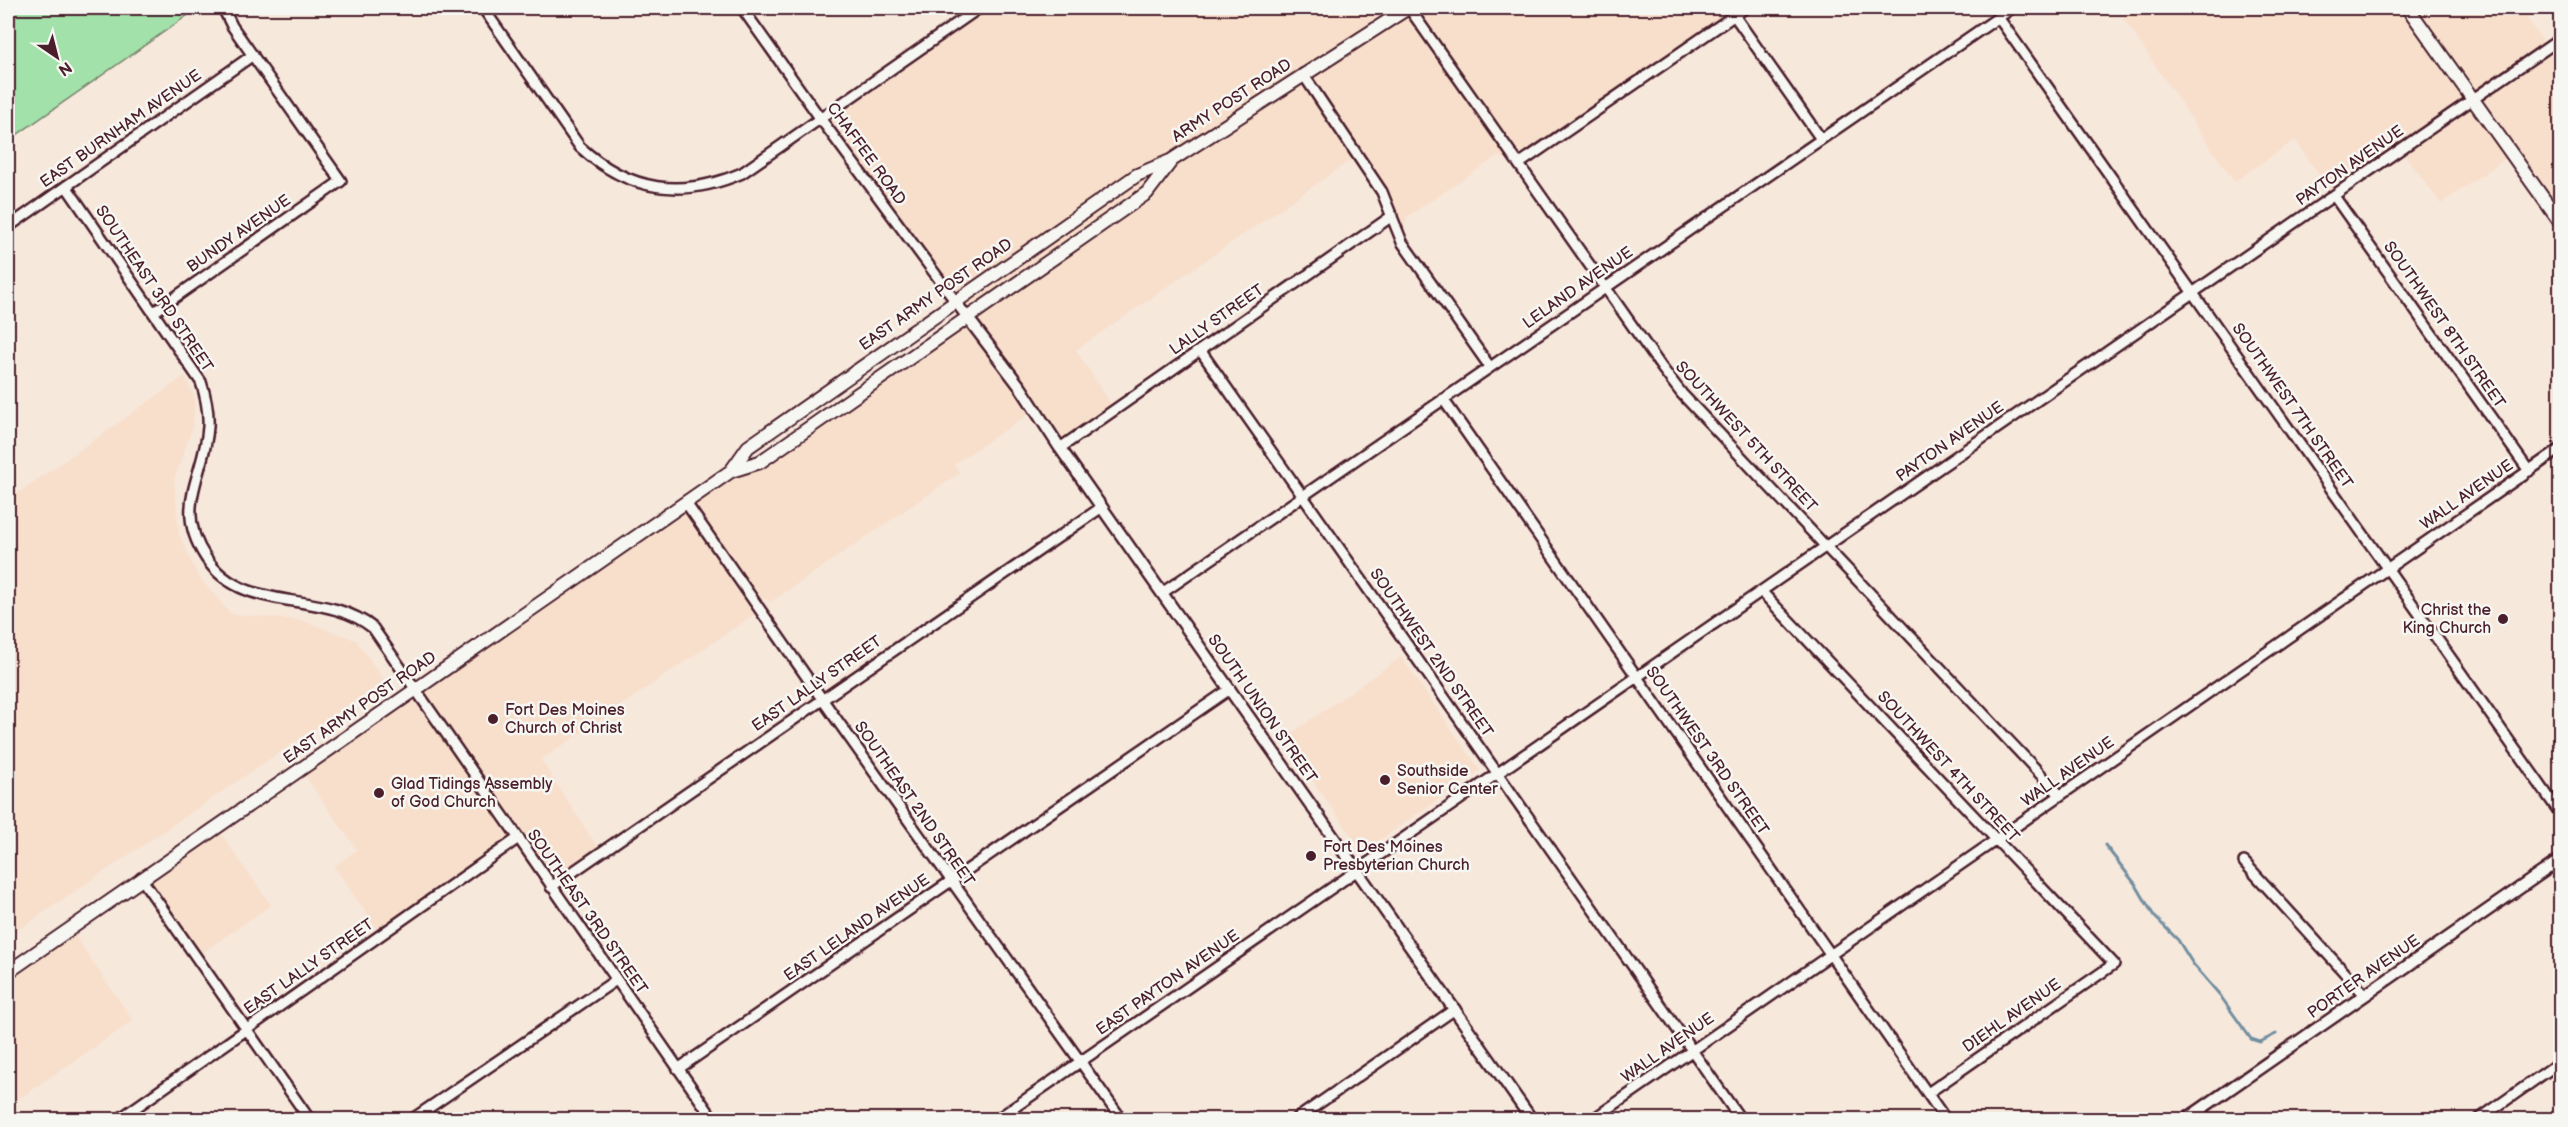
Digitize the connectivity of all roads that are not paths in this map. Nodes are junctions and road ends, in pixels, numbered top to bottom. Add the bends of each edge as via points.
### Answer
1 (223, 8) edge
2 (483, 8) edge
3 (742, 8) edge
4 (979, 8) edge
5 (1408, 8) edge
6 (1745, 8) edge
7 (2012, 8) edge
8 (2408, 8) edge
9 (1731, 11) edge
10 (1998, 17) junction
11 (2560, 39) edge
12 (253, 55) junction
13 (1303, 74) junction
14 (2474, 100) junction
15 (820, 118) junction
16 (1821, 139) junction
17 (1172, 160) junction
18 (1519, 164) junction
19 (66, 186) junction
20 (2334, 196) junction
21 (1392, 216) junction
22 (2560, 222) edge
23 (8, 227) edge
24 (1605, 287) junction
25 (2193, 292) junction
26 (955, 301) junction
27 (154, 312) junction
28 (967, 317) junction
29 (1200, 350) junction
30 (1490, 367) junction
31 (1443, 399) junction
32 (1060, 448) junction
33 (2560, 449) edge
34 (731, 471) junction
35 (2529, 471) junction
36 (1302, 496) junction
37 (686, 503) junction
38 (1102, 507) junction
39 (1826, 546) junction
40 (2388, 568) junction
41 (1761, 591) junction
42 (1162, 593) junction
43 (1637, 677) junction
44 (416, 689) junction
45 (1230, 689) junction
46 (822, 699) junction
47 (1497, 773) junction
48 (2060, 795) junction
49 (2560, 813) edge
50 (517, 839) junction
51 (1996, 840) junction
52 (2560, 860) edge
53 (2244, 862) dead end
54 (1357, 870) junction
55 (141, 878) junction
56 (950, 881) junction
57 (550, 887) junction
58 (1831, 954) junction
59 (2114, 964) joint
60 (8, 972) edge
61 (616, 980) junction
62 (2365, 995) junction
63 (1455, 1009) junction
64 (247, 1029) junction
65 (1692, 1050) junction
66 (1080, 1062) junction
67 (2560, 1062) edge
68 (678, 1069) junction
69 (1928, 1093) junction
70 (118, 1119) edge
71 (310, 1119) edge
72 (411, 1119) edge
73 (714, 1119) edge
74 (996, 1119) edge
75 (1122, 1119) edge
76 (1294, 1119) edge
77 (1532, 1119) edge
78 (1592, 1119) edge
79 (1741, 1119) edge
80 (1946, 1119) edge
81 (2185, 1119) edge
82 (2478, 1119) edge

1 - 12 street
2 - 15 street via 580,147 629,180 668,189 723,181 742,173
3 - 15 street, CHAFFEE ROAD
4 - 15 street
5 - 13 main road, ARMY POST ROAD
5 - 18 street, SOUTHWEST 5TH STREET
6 - 9 street
7 - 10 street, LELAND AVENUE
8 - 14 main road
9 - 16 street
9 - 18 street
10 - 16 street, LELAND AVENUE
10 - 25 street, SOUTHWEST 7TH STREET
11 - 14 street, PAYTON AVENUE
12 - 19 street, EAST BURNHAM AVENUE
12 - 27 street, BUNDY AVENUE via 341,181
13 - 17 main road, ARMY POST ROAD
13 - 21 street via 1382,192
14 - 20 street, PAYTON AVENUE
14 - 22 main road
15 - 26 street, CHAFFEE ROAD
16 - 24 street, LELAND AVENUE
17 - 26 main road, EAST ARMY POST ROAD via 1137,175
17 - 28 main road, ARMY POST ROAD via 1147,193
18 - 24 street, SOUTHWEST 5TH STREET
19 - 23 street, EAST BURNHAM AVENUE
19 - 27 street, SOUTHEAST 3RD STREET
20 - 25 street, PAYTON AVENUE
20 - 35 street, SOUTHWEST 8TH STREET
21 - 29 street, LALLY STREET
21 - 30 street via 1402,242
24 - 30 street, LELAND AVENUE
24 - 39 street, SOUTHWEST 5TH STREET via 1682,394
25 - 39 street, PAYTON AVENUE
25 - 40 street, SOUTHWEST 7TH STREET
26 - 28 street, CHAFFEE ROAD
26 - 34 main road, EAST ARMY POST ROAD via 748,447
27 - 44 street, SOUTHEAST 3RD STREET via 193,368 206,396 208,429 191,514 206,559 242,590 331,607 362,620 383,640
28 - 32 street, SOUTH UNION STREET
28 - 34 main road, EAST ARMY POST ROAD via 760,462
29 - 32 street, LALLY STREET
29 - 36 street, SOUTHWEST 2ND STREET
30 - 31 street, LELAND AVENUE
31 - 36 street, LELAND AVENUE
31 - 43 street, SOUTHWEST 3RD STREET
32 - 38 street, SOUTH UNION STREET
33 - 35 street, WALL AVENUE
34 - 37 main road, EAST ARMY POST ROAD
35 - 40 street, WALL AVENUE
36 - 42 street, LELAND AVENUE
36 - 47 street, SOUTHWEST 2ND STREET
37 - 44 main road, EAST ARMY POST ROAD
37 - 46 street, SOUTHEAST 2ND STREET
38 - 42 street, SOUTH UNION STREET
38 - 46 street, EAST LALLY STREET
39 - 41 street, PAYTON AVENUE
39 - 48 street, SOUTHWEST 5TH STREET
40 - 48 street, WALL AVENUE
40 - 49 street, SOUTHWEST 7TH STREET
41 - 43 street, PAYTON AVENUE
41 - 51 street, SOUTHWEST 4TH STREET
42 - 45 street, SOUTH UNION STREET
43 - 47 street, PAYTON AVENUE
43 - 58 street, SOUTHWEST 3RD STREET
44 - 50 street, SOUTHEAST 3RD STREET
44 - 55 main road, EAST ARMY POST ROAD
45 - 54 street, SOUTH UNION STREET
45 - 56 street, EAST LELAND AVENUE
46 - 56 street, SOUTHEAST 2ND STREET
46 - 57 street, EAST LALLY STREET
47 - 54 street, PAYTON AVENUE
47 - 65 street, SOUTHWEST 2ND STREET
48 - 51 street, WALL AVENUE
50 - 57 street, SOUTHEAST 3RD STREET
50 - 64 street, EAST LALLY STREET
51 - 58 street, WALL AVENUE
51 - 59 street, SOUTHWEST 4TH STREET
52 - 62 street, PORTER AVENUE
53 - 62 street
54 - 63 street, SOUTH UNION STREET
54 - 66 street, EAST PAYTON AVENUE
55 - 60 main road, EAST ARMY POST ROAD
55 - 64 street
56 - 66 street, SOUTHEAST 2ND STREET
56 - 68 street, EAST LELAND AVENUE
57 - 61 street, SOUTHEAST 3RD STREET
58 - 65 street, WALL AVENUE
58 - 69 street, SOUTHWEST 3RD STREET
59 - 69 street, DIEHL AVENUE
61 - 68 street, SOUTHEAST 3RD STREET
61 - 72 street
62 - 81 street, PORTER AVENUE
63 - 76 street
63 - 77 street, SOUTH UNION STREET
64 - 70 street, EAST LALLY STREET
64 - 71 street
65 - 78 street, WALL AVENUE
65 - 79 street, SOUTHWEST 2ND STREET
66 - 74 street, EAST PAYTON AVENUE
66 - 75 street, SOUTHEAST 2ND STREET
67 - 82 street
68 - 73 street, SOUTHEAST 3RD STREET
69 - 80 street, SOUTHWEST 3RD STREET

